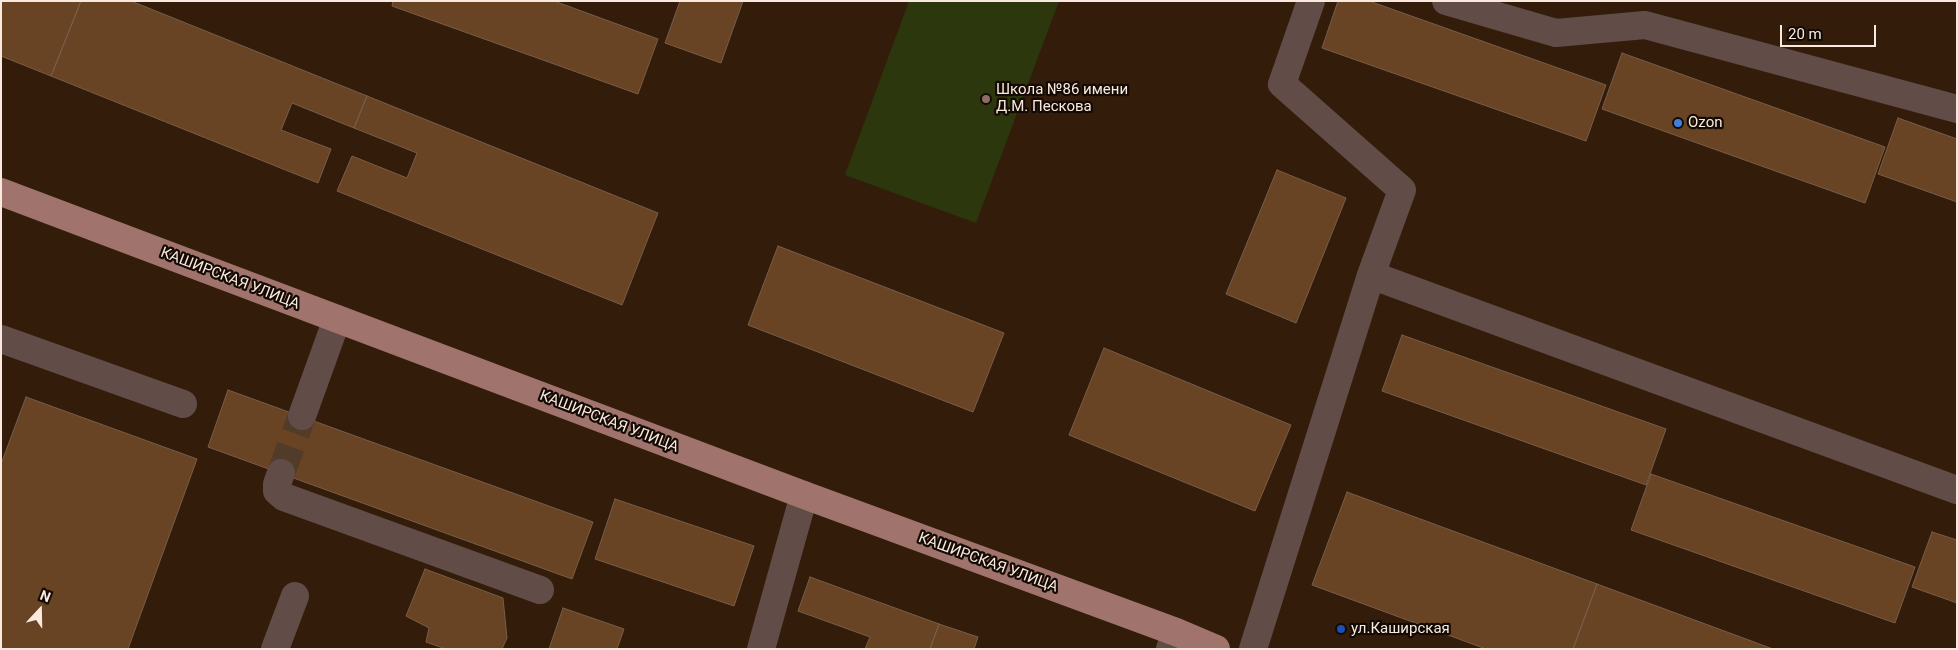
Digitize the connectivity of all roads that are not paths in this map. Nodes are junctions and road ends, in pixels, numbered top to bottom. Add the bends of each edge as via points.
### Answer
1 (1311, 1) edge
2 (1446, 1) edge
3 (1957, 109) edge
4 (1, 192) edge
5 (1371, 274) junction
6 (337, 319) junction
7 (1, 339) edge
8 (183, 404) dead end
9 (302, 416) tunnel mouth
10 (281, 473) tunnel mouth
11 (1957, 490) edge
12 (804, 495) junction
13 (540, 590) dead end
14 (294, 596) dead end
15 (1173, 640) edge
16 (275, 649) edge
17 (761, 649) edge
18 (1216, 649) edge
19 (1253, 649) edge

1 - 5 lane via 1282,84 1402,190
2 - 3 lane via 1556,33 1644,24
4 - 6 main road, КАШИРСКАЯ УЛИЦА
5 - 11 lane
5 - 19 lane
6 - 9 lane
6 - 12 main road, КАШИРСКАЯ УЛИЦА
7 - 8 lane
10 - 13 lane via 277,491 284,497
12 - 15 main road, КАШИРСКАЯ УЛИЦА
12 - 17 lane
14 - 16 lane
15 - 18 main road, КАШИРСКАЯ УЛИЦА

